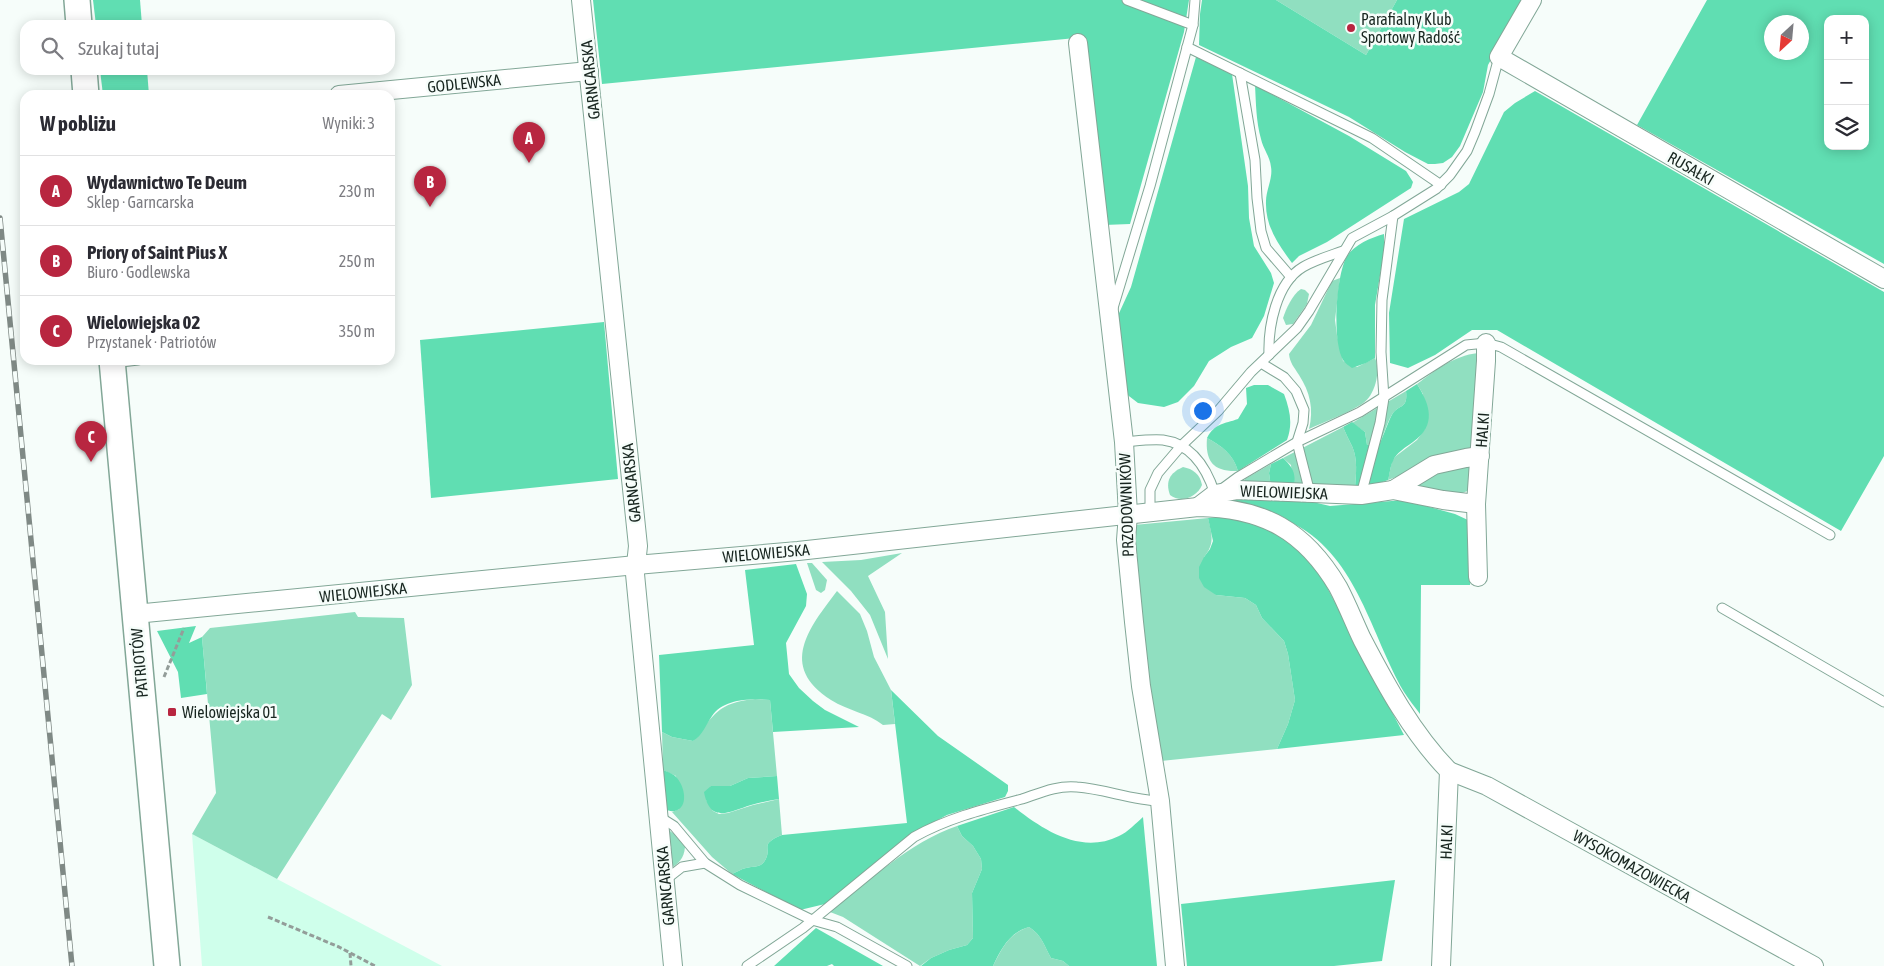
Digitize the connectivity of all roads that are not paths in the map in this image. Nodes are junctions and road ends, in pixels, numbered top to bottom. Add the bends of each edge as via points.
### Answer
1 (77, 0) edge
2 (581, 0) edge
3 (1127, 0) edge
4 (1195, 0) edge
5 (1532, 0) edge
6 (79, 20) edge
7 (1193, 25) junction
8 (1078, 43) dead end
9 (1187, 47) junction
10 (1499, 56) junction
11 (589, 71) junction
12 (1240, 73) junction
13 (84, 75) edge
14 (86, 90) edge
15 (391, 90) edge
16 (1441, 185) junction
17 (1393, 216) junction
18 (1343, 251) junction
19 (1291, 277) junction
20 (1884, 279) edge
21 (1109, 320) junction
22 (1486, 343) junction
23 (1269, 355) junction
24 (1260, 363) junction
25 (112, 365) edge
26 (1384, 398) junction
27 (1124, 442) junction
28 (1297, 442) junction
29 (1181, 446) junction
30 (1480, 456) junction
31 (1393, 490) junction
32 (1310, 493) junction
33 (1215, 494) junction
34 (1361, 495) junction
35 (1476, 504) junction
36 (1198, 506) junction
37 (1150, 511) junction
38 (1128, 514) junction
39 (1830, 535) dead end
40 (636, 565) junction
41 (1478, 577) dead end
42 (1722, 608) dead end
43 (135, 614) junction
44 (1884, 702) edge
45 (1449, 771) junction
46 (1160, 801) junction
47 (658, 816) junction
48 (705, 863) junction
49 (664, 881) junction
50 (812, 920) junction
51 (168, 966) edge
52 (673, 966) edge
53 (748, 966) edge
54 (907, 966) edge
55 (1175, 966) edge
56 (1441, 966) edge
57 (1814, 966) edge

1 - 6 main road
2 - 11 street, GARNCARSKA
3 - 7 lane
4 - 7 lane
5 - 10 street
7 - 9 lane
8 - 21 street, PRZODOWNIKÓW
9 - 12 lane
9 - 21 lane via 1150,186
10 - 16 lane via 1476,132 1467,151
10 - 20 street, RUSAŁKI
11 - 15 street, GODLEWSKA
11 - 40 street, GARNCARSKA via 638,546
12 - 16 lane via 1372,138
12 - 19 lane via 1255,160 1261,231 1266,248
13 - 14 main road
16 - 17 lane
17 - 18 lane via 1352,238
17 - 26 lane via 1382,300
18 - 19 lane via 1301,268
18 - 23 lane via 1309,312
19 - 23 lane via 1282,290 1268,334
21 - 27 street, PRZODOWNIKÓW
22 - 26 lane via 1466,345
22 - 30 street, HALKI
22 - 39 lane via 1501,347
23 - 24 lane
24 - 28 lane via 1284,377 1296,391 1304,410 1304,423
24 - 29 lane via 1218,411
25 - 43 main road, PATRIOTÓW
26 - 28 lane
26 - 34 lane
27 - 29 lane via 1164,440
27 - 38 street, PRZODOWNIKÓW
28 - 32 lane
28 - 33 lane
29 - 33 lane via 1199,460
29 - 37 lane via 1158,472 1150,490
30 - 31 street, WIELOWIEJSKA via 1434,465
30 - 35 street, HALKI
31 - 34 street, WIELOWIEJSKA
31 - 35 street, WIELOWIEJSKA
32 - 33 street, WIELOWIEJSKA via 1238,490
32 - 34 street, WIELOWIEJSKA
33 - 36 street, WIELOWIEJSKA
35 - 41 street, HALKI
36 - 37 street, WIELOWIEJSKA
36 - 45 street via 1236,509 1259,517 1279,525 1314,551 1339,589 1384,681 1432,754
37 - 38 street, WIELOWIEJSKA
38 - 40 street, WIELOWIEJSKA via 798,551
38 - 46 street, PRZODOWNIKÓW via 1126,540 1141,686
40 - 43 street, WIELOWIEJSKA
40 - 47 street, GARNCARSKA
42 - 44 lane
43 - 51 main road, PATRIOTÓW
45 - 56 street, HALKI
45 - 57 street, WYSOKOMAZOWIECKA via 1487,786
46 - 50 lane via 1142,801 1092,789 1063,787 985,808 914,837
46 - 55 street, PRZODOWNIKÓW
47 - 48 lane via 674,826
47 - 49 street, GARNCARSKA
48 - 49 lane via 682,867
48 - 50 lane via 740,885
49 - 52 street, GARNCARSKA
50 - 53 lane
50 - 54 lane via 837,927

